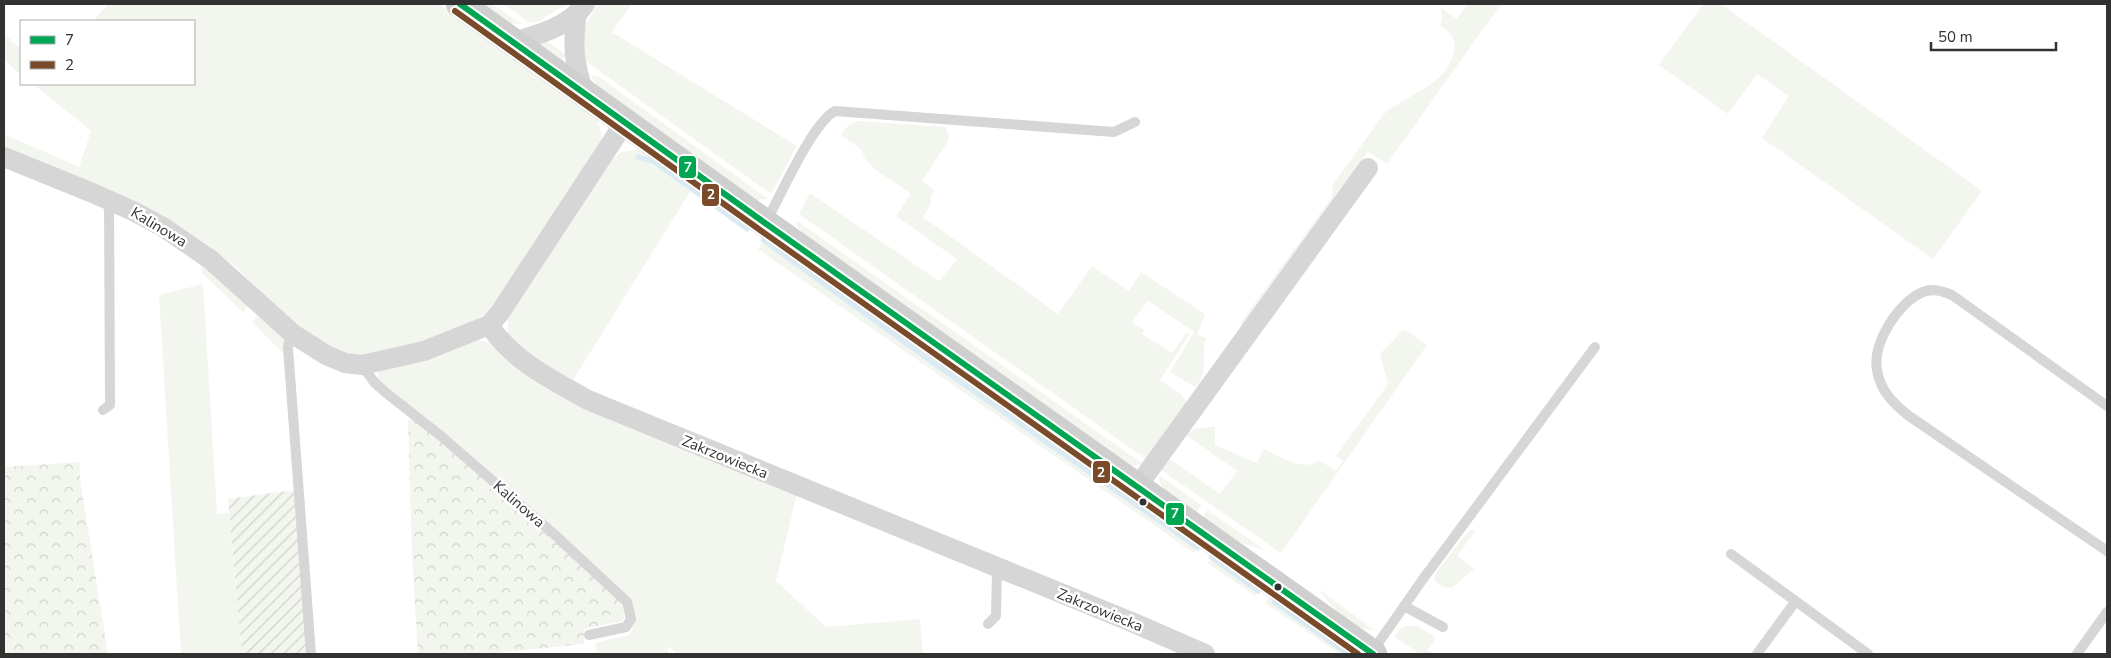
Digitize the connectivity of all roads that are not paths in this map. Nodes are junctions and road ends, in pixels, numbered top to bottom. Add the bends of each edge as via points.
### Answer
1 (460, 4) edge
2 (581, 9) edge
3 (514, 42) junction
4 (584, 93) junction
5 (625, 122) junction
6 (1135, 122) dead end
7 (4, 156) edge
8 (1368, 168) dead end
9 (109, 200) junction
10 (765, 223) junction
11 (489, 325) junction
12 (293, 334) junction
13 (1595, 347) dead end
14 (362, 365) junction
15 (2107, 406) edge
16 (103, 410) dead end
17 (1137, 487) junction
18 (2107, 551) edge
19 (1731, 554) dead end
20 (997, 568) junction
21 (1795, 602) junction
22 (1404, 606) junction
23 (2107, 612) edge
24 (988, 624) dead end
25 (1444, 627) dead end
26 (589, 635) dead end
27 (310, 654) edge
28 (1205, 654) edge
29 (1372, 654) edge
30 (1757, 654) edge
31 (1868, 654) edge
32 (2077, 654) edge

1 - 3 street
2 - 3 street via 540,34
2 - 4 street via 573,39
3 - 4 street
4 - 5 street
5 - 10 street
5 - 11 street
6 - 10 lane via 1114,132 835,111 823,121 804,150
7 - 9 street, Kalinowa
8 - 17 street
9 - 12 street, Kalinowa via 163,227 211,260
9 - 16 lane via 110,405
10 - 17 street
11 - 14 street, Kalinowa via 424,351
11 - 20 street, Zakrzowiecka via 503,345 521,360 588,400
12 - 14 street, Kalinowa via 326,355 345,363
12 - 27 lane via 288,348
13 - 22 lane
14 - 26 lane, Kalinowa via 385,392 554,534 627,602 631,619 626,626
15 - 18 lane via 1943,291 1923,292 1909,301 1879,342 1877,372 1896,406
17 - 29 street
19 - 21 lane
20 - 24 lane via 996,616
20 - 28 street, Zakrzowiecka
21 - 30 lane
21 - 31 lane
22 - 25 lane
22 - 29 lane
23 - 32 lane

